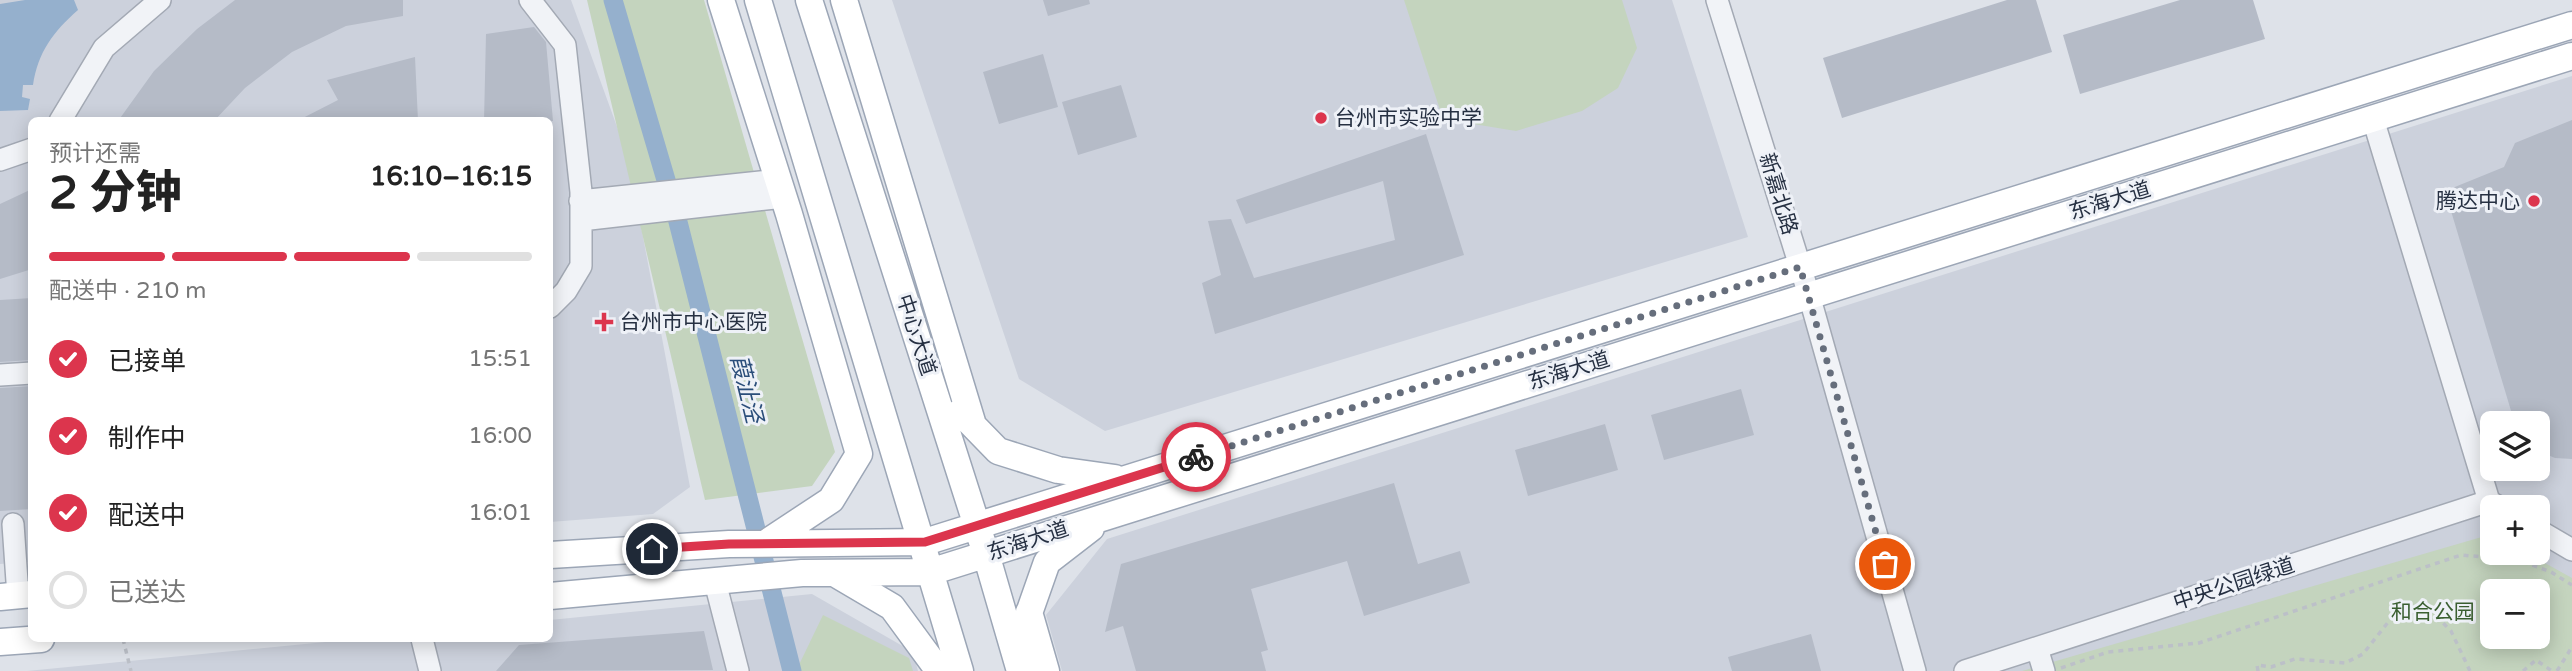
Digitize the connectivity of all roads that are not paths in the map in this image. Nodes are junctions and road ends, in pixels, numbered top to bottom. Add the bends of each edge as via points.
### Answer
1 (160, 0) edge
2 (530, 0) edge
3 (721, 0) edge
4 (758, 0) edge
5 (809, 0) edge
6 (844, 0) edge
7 (1717, 0) edge
8 (2572, 25) edge
9 (2572, 56) edge
10 (62, 117) edge
11 (2373, 119) junction
12 (803, 148) junction
13 (28, 150) edge
14 (0, 160) edge
15 (898, 175) junction
16 (869, 186) junction
17 (781, 188) junction
18 (581, 210) junction
19 (1800, 267) junction
20 (804, 268) junction
21 (1809, 295) junction
22 (553, 304) edge
23 (919, 343) junction
24 (28, 373) edge
25 (0, 375) edge
26 (973, 425) junction
27 (1124, 479) junction
28 (2492, 495) edge
29 (2480, 509) edge
30 (1120, 512) junction
31 (15, 524) edge
32 (977, 525) junction
33 (2550, 537) edge
34 (922, 542) junction
35 (765, 543) junction
36 (2572, 551) edge
37 (986, 554) junction
38 (553, 555) edge
39 (930, 572) junction
40 (834, 573) junction
41 (715, 582) junction
42 (16, 596) edge
43 (553, 596) edge
44 (1029, 612) junction
45 (28, 640) edge
46 (0, 642) edge
47 (423, 642) edge
48 (2037, 648) junction
49 (1018, 662) edge
50 (931, 665) edge
51 (430, 671) edge
52 (738, 671) edge
53 (960, 671) edge
54 (1046, 671) edge
55 (1915, 671) edge
56 (1965, 671) edge
57 (2044, 671) edge

1 - 10 street via 104,48
2 - 18 street via 565,45
3 - 17 main road
4 - 12 main road
5 - 16 main road, 中心大道
6 - 15 main road
7 - 19 street, 新嘉北路
8 - 19 main road, 东海大道
9 - 11 main road, 东海大道
11 - 21 main road, 东海大道
11 - 28 street
12 - 20 main road
12 - 34 main road
13 - 14 street
15 - 16 main road
15 - 26 main road
16 - 23 main road, 中心大道
17 - 18 street
17 - 20 main road
18 - 22 street via 580,266
19 - 21 street, 新嘉北路
19 - 27 main road, 东海大道
20 - 35 main road via 859,454 831,500
21 - 30 main road, 东海大道
21 - 55 street, 新嘉北路
23 - 26 main road via 960,412
23 - 32 main road, 中心大道
24 - 25 street
26 - 27 main road via 998,451 1058,470
27 - 32 main road, 东海大道
29 - 48 street, 中央公园绿道
30 - 37 main road, 东海大道
30 - 44 main road via 1079,535 1047,562
31 - 42 street
32 - 34 main road, 东海大道
32 - 37 main road, 中心大道
33 - 36 street
34 - 35 main road, 东海大道
34 - 39 main road
35 - 38 main road, 东海大道
37 - 39 main road, 东海大道
37 - 49 main road, 中心大道
39 - 40 main road, 东海大道
39 - 53 main road
40 - 41 main road, 东海大道
40 - 50 main road via 892,607
41 - 43 main road, 东海大道
41 - 52 street
44 - 49 main road
44 - 54 main road
45 - 46 main road
47 - 51 street
48 - 56 street, 中央公园绿道
48 - 57 street

